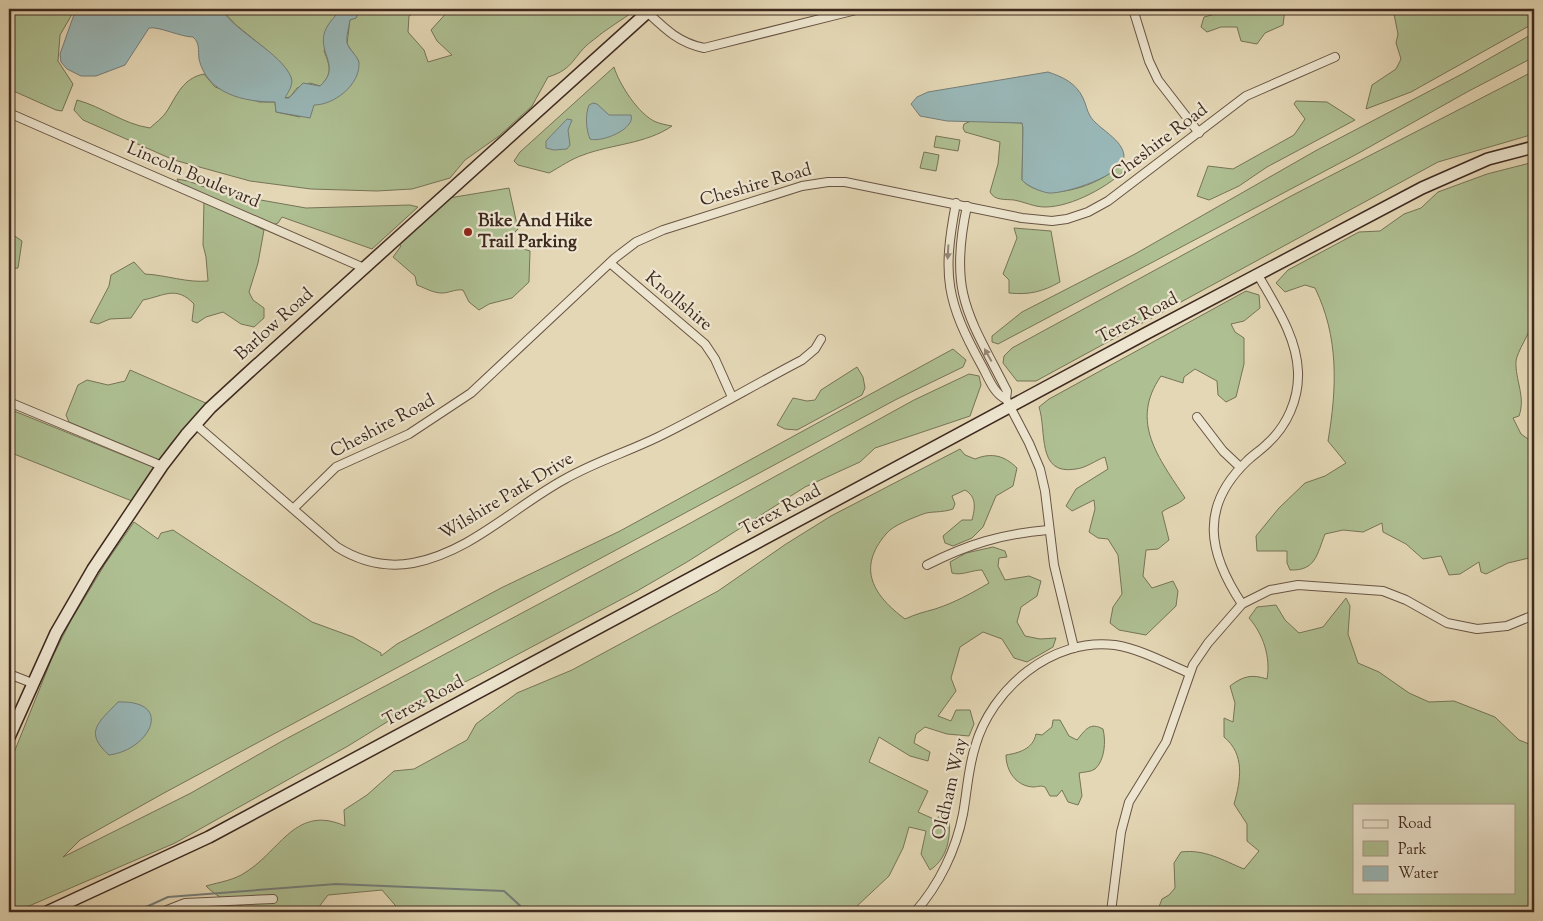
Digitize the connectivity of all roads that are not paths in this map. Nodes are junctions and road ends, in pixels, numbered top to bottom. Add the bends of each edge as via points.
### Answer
1 (860, 9) edge
2 (1133, 9) edge
3 (649, 10) edge
4 (1335, 57) dead end
5 (9, 113) edge
6 (1199, 133) junction
7 (1534, 146) edge
8 (956, 203) junction
9 (967, 206) junction
10 (610, 263) junction
11 (364, 268) junction
12 (1258, 275) junction
13 (960, 283) junction
14 (949, 284) junction
15 (973, 328) junction
16 (964, 332) junction
17 (821, 339) dead end
18 (732, 397) junction
19 (9, 402) edge
20 (1009, 403) junction
21 (1198, 417) dead end
22 (195, 424) junction
23 (162, 466) junction
24 (1240, 467) junction
25 (294, 508) junction
26 (9, 530) edge
27 (1048, 530) junction
28 (9, 539) edge
29 (927, 566) dead end
30 (1242, 604) junction
31 (1534, 615) edge
32 (1074, 648) junction
33 (1189, 673) junction
34 (9, 674) edge
35 (32, 683) junction
36 (9, 737) edge
37 (273, 899) dead end
38 (47, 912) edge
39 (162, 912) edge
40 (915, 912) edge
41 (1111, 912) edge

1 - 3 street via 704,48 675,38
2 - 6 street via 1158,80
3 - 11 main road, Barlow Road
4 - 6 street, Cheshire Road via 1246,96
5 - 11 street, Lincoln Boulevard
6 - 9 street, Cheshire Road via 1108,201 1067,219 1022,218
7 - 12 main road, Terex Road via 1488,159 1440,179
8 - 9 street, Cheshire Road
8 - 10 street, Cheshire Road via 862,184 819,183 646,236
8 -> 14 street via 948,250
9 - 13 street via 958,262
10 - 18 street, Knollshire via 705,344
10 - 25 street, Cheshire Road via 460,402 409,434 336,467
11 - 22 main road, Barlow Road
12 - 20 main road, Terex Road
12 - 24 street via 1290,335 1297,362 1297,385 1283,425
13 - 14 street
13 - 15 street
14 - 16 street via 952,303
15 - 16 street
20 -> 15 street via 1007,391
16 - 20 street via 1000,396
17 - 18 street, Wilshire Park Drive via 802,360
18 - 25 street, Wilshire Park Drive via 658,437 573,474 485,531 421,561 394,565 359,559 337,547
19 - 23 street
20 - 27 street via 1040,469
20 - 38 main road, Terex Road via 209,837
21 - 24 street via 1223,451
22 - 23 main road, Barlow Road
22 - 25 street, Wilshire Park Drive
23 - 35 main road, Barlow Road via 78,592
24 - 30 street via 1230,478 1221,497 1215,515 1214,534 1221,569
26 - 28 street
27 - 29 street via 981,541
27 - 32 street
30 - 31 street via 1270,590 1298,585 1383,591 1447,623 1487,630
30 - 33 street via 1208,643
32 - 33 street, Oldham Way via 1116,645
32 - 40 street, Oldham Way via 1047,659 1024,674 986,719 975,746 956,841 937,883
33 - 41 street via 1166,742 1135,789 1123,819
34 - 35 street
35 - 36 main road, Barlow Road
37 - 39 street via 185,903

